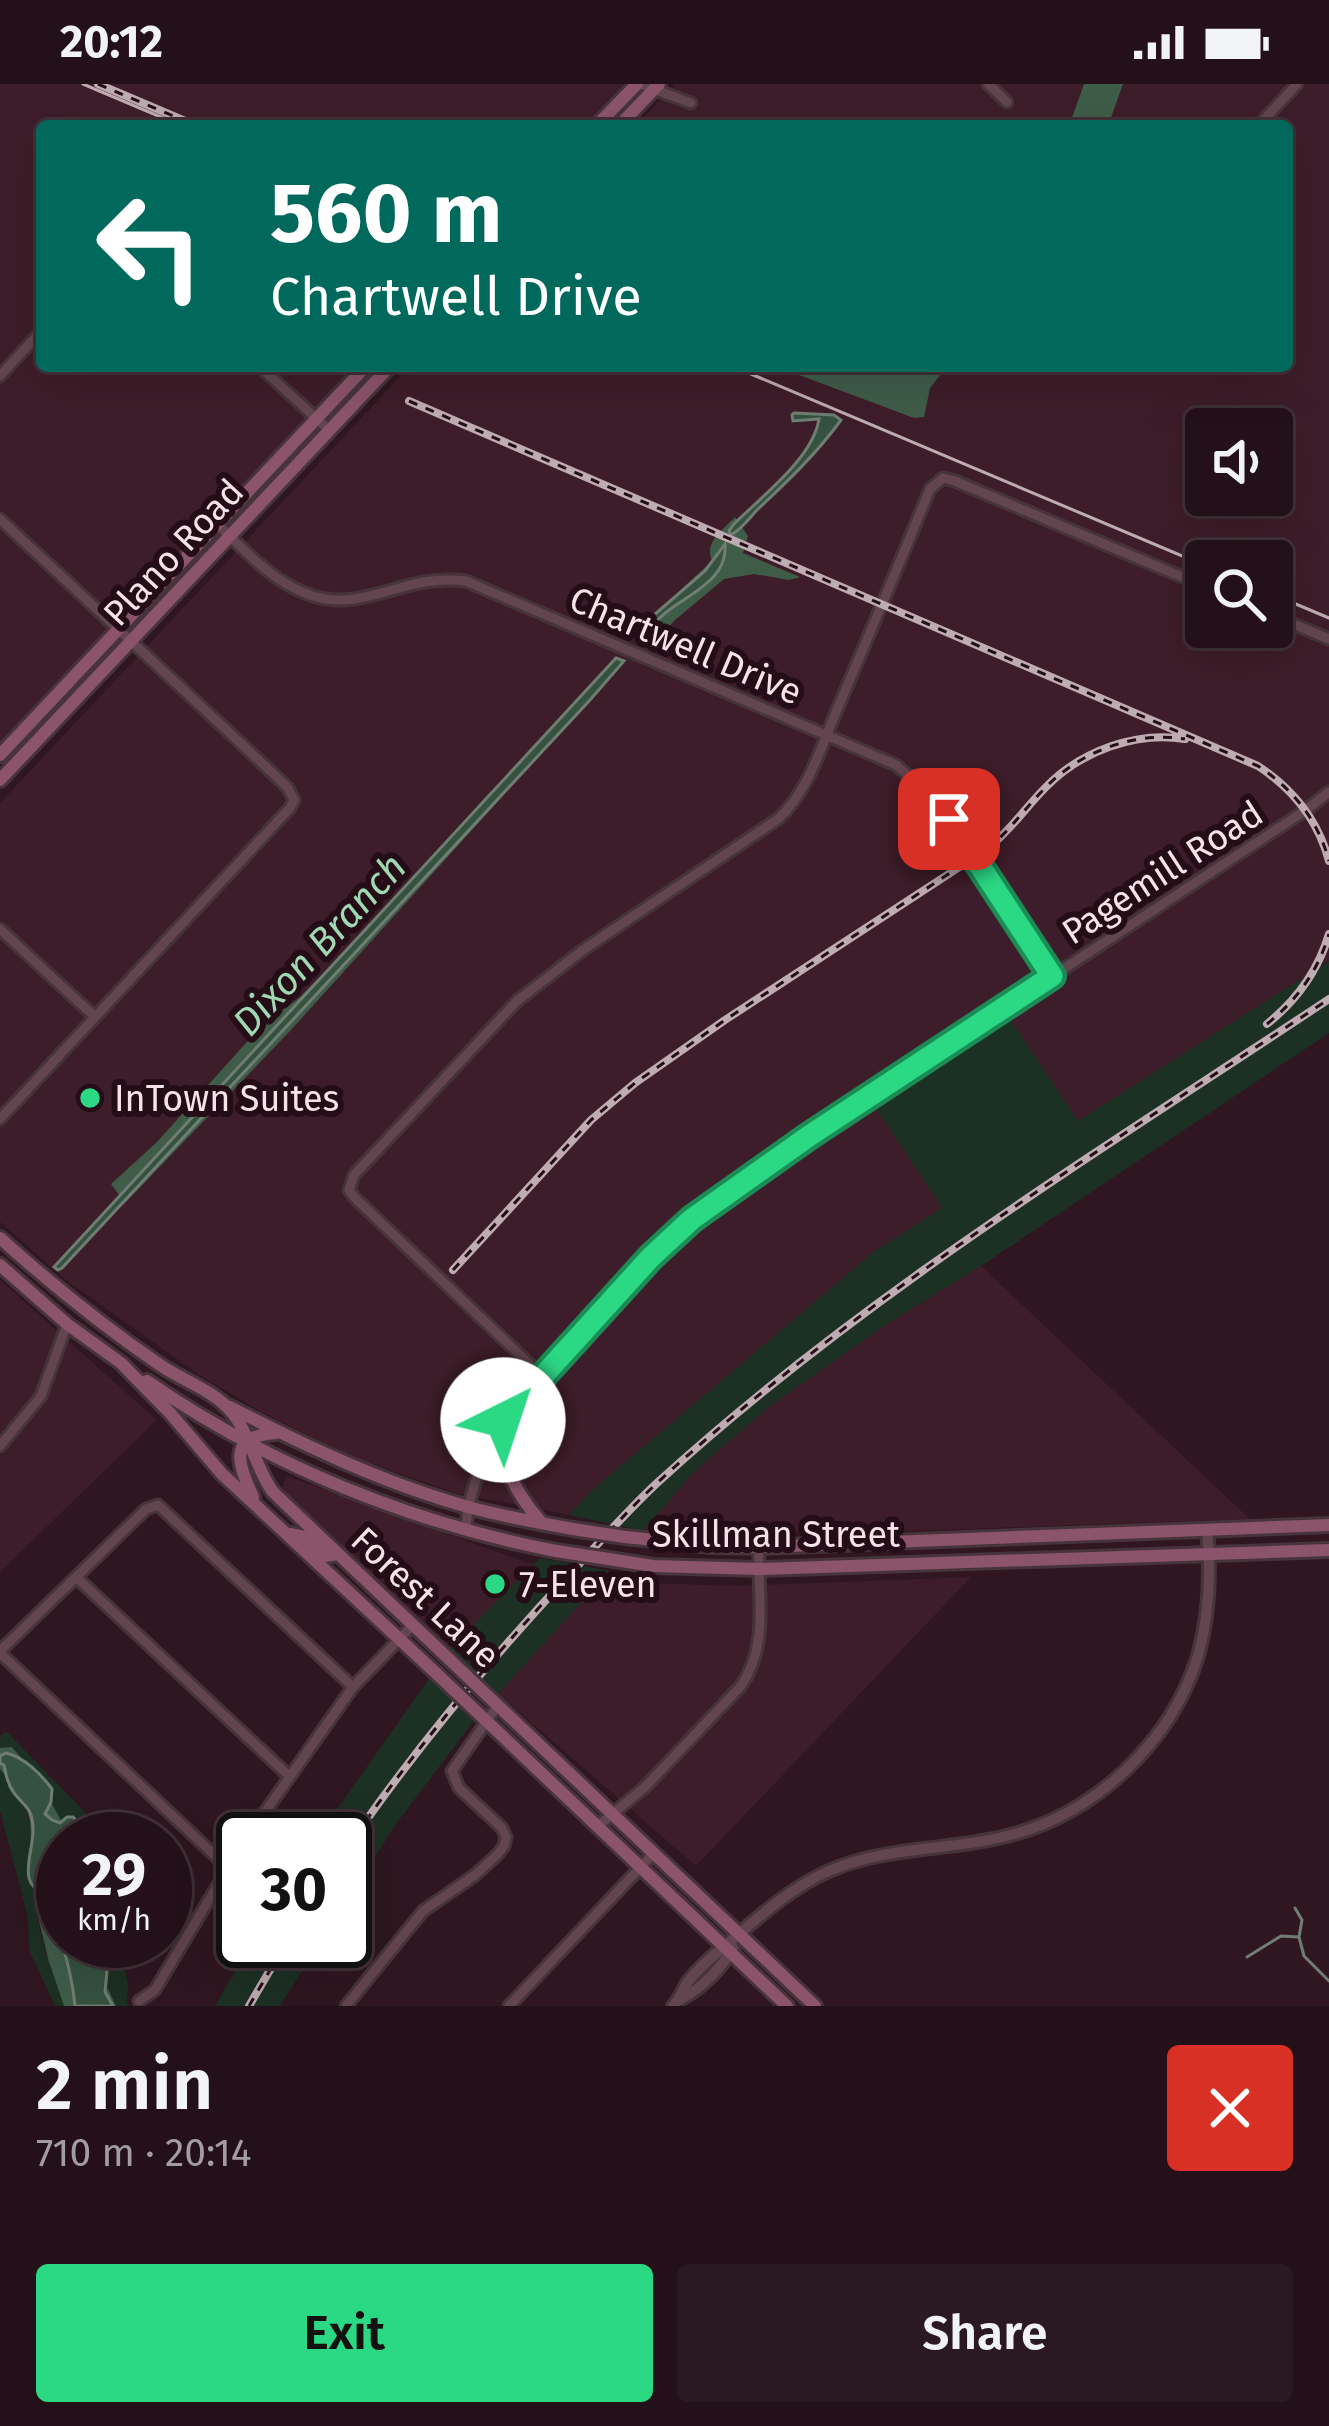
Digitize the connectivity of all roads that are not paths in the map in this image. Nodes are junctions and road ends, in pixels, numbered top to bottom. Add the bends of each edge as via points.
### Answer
1 (988, 84) edge
2 (1297, 84) edge
3 (648, 85) edge
4 (1007, 102) dead end
5 (691, 103) dead end
6 (604, 120) edge
7 (623, 120) edge
8 (1264, 120) edge
9 (36, 337) edge
10 (266, 372) edge
11 (360, 372) edge
12 (384, 372) edge
13 (0, 376) edge
14 (316, 418) junction
15 (329, 430) junction
16 (0, 518) edge
17 (217, 524) junction
18 (230, 536) junction
19 (1185, 578) edge
20 (1293, 624) edge
21 (118, 631) junction
22 (1329, 639) edge
23 (130, 641) junction
24 (826, 734) junction
25 (0, 755) edge
26 (1, 777) edge
27 (1329, 792) edge
28 (0, 929) edge
29 (1052, 976) junction
30 (94, 1017) junction
31 (0, 1119) edge
32 (0, 1238) edge
33 (0, 1264) edge
34 (78, 1306) junction
35 (68, 1324) junction
36 (122, 1363) junction
37 (541, 1376) junction
38 (219, 1401) junction
39 (280, 1432) junction
40 (494, 1434) junction
41 (246, 1440) junction
42 (0, 1446) edge
43 (293, 1465) junction
44 (273, 1492) junction
45 (256, 1504) junction
46 (469, 1507) junction
47 (541, 1523) junction
48 (1329, 1526) edge
49 (466, 1529) junction
50 (1207, 1529) junction
51 (289, 1533) junction
52 (981, 1540) junction
53 (657, 1541) junction
54 (759, 1547) junction
55 (1329, 1550) edge
56 (1209, 1553) junction
57 (337, 1554) junction
58 (982, 1563) junction
59 (653, 1566) junction
60 (758, 1570) junction
61 (77, 1578) junction
62 (413, 1625) junction
63 (399, 1638) junction
64 (0, 1652) edge
65 (352, 1688) junction
66 (494, 1702) junction
67 (483, 1718) junction
68 (289, 1776) junction
69 (264, 1812) edge
70 (612, 1814) junction
71 (598, 1826) junction
72 (654, 1853) junction
73 (216, 1857) edge
74 (641, 1866) junction
75 (216, 1886) edge
76 (739, 1934) junction
77 (728, 1949) junction
78 (139, 2001) dead end
79 (676, 2003) edge
80 (346, 2006) edge
81 (509, 2006) edge
82 (787, 2006) edge
83 (815, 2006) edge

1 - 4 street
2 - 8 street
3 - 5 street
3 - 6 main road
3 - 7 main road
9 - 13 street
10 - 14 street
11 - 14 main road, Plano Road
12 - 15 main road, Plano Road
14 - 15 street
14 - 17 main road, Plano Road
15 - 18 main road, Plano Road
16 - 21 street
17 - 18 street, Chartwell Drive
17 - 21 main road, Plano Road
18 - 23 main road, Plano Road
18 - 24 street, Chartwell Drive via 307,596 352,599 420,581 466,580
19 - 24 street via 943,478 929,489
20 - 22 street
21 - 23 street
21 - 25 main road, Plano Road
23 - 26 main road, Plano Road
23 - 30 street via 294,800
24 - 29 street, Chartwell Drive via 896,764 931,795
24 - 37 street via 791,807 517,1001 354,1175 355,1198
27 - 29 street, Pagemill Road
28 - 30 street
29 - 37 street, Pagemill Road via 692,1219
30 - 31 street
32 - 34 main road, Forest Lane
33 - 35 main road, Forest Lane
34 - 35 main road
34 - 38 main road, Forest Lane
35 - 36 main road, Forest Lane
35 - 42 street via 41,1396
36 - 41 main road, Skillman Street
36 - 45 main road, Forest Lane
37 - 40 street, Pagemill Road
38 - 39 main road, Skillman Street
38 - 41 main road, Forest Lane
39 - 41 main road
39 - 46 main road, Skillman Street
40 - 46 street, Pagemill Road
40 - 47 main road
41 - 43 main road, Skillman Street
41 - 44 main road, Forest Lane
41 - 45 main road via 239,1456
43 - 44 main road via 276,1474
43 - 49 main road, Skillman Street
44 - 57 main road, Forest Lane
45 - 51 main road, Forest Lane
46 - 47 main road, Skillman Street
46 - 49 street, Pagemill Road
47 - 53 main road, Skillman Street, bridge
48 - 50 main road, Skillman Street
49 - 59 main road, Skillman Street, bridge
50 - 52 main road, Skillman Street
50 - 56 street
51 - 57 main road via 325,1556
51 - 63 main road, Forest Lane
52 - 54 main road, Skillman Street
52 - 58 main road
53 - 54 main road, Skillman Street
53 - 59 main road
54 - 60 street
55 - 56 main road, Skillman Street
56 - 58 main road, Skillman Street
56 - 76 street via 1207,1613 1191,1675 1152,1742 1109,1785 1025,1831 831,1870
57 - 62 main road, Forest Lane
58 - 60 main road, Skillman Street
59 - 60 main road, Skillman Street
60 - 70 street via 759,1646 749,1674
61 - 64 street
61 - 65 street via 158,1505
61 - 68 street
62 - 63 street
62 - 66 main road, Forest Lane, bridge
63 - 65 street
63 - 67 main road, Forest Lane, bridge
64 - 73 street
65 - 68 street
66 - 67 street
66 - 70 main road, Forest Lane
67 - 71 main road, Forest Lane
67 - 80 street via 452,1771 502,1828 504,1846 423,1911
68 - 69 street
70 - 71 street
70 - 72 main road, Forest Lane
71 - 74 main road, Forest Lane
72 - 74 street
72 - 76 main road, Forest Lane
74 - 77 main road, Forest Lane
74 - 81 street
75 - 78 street via 155,1990
76 - 77 street
76 - 83 main road, Forest Lane
77 - 79 street
77 - 82 main road, Forest Lane

